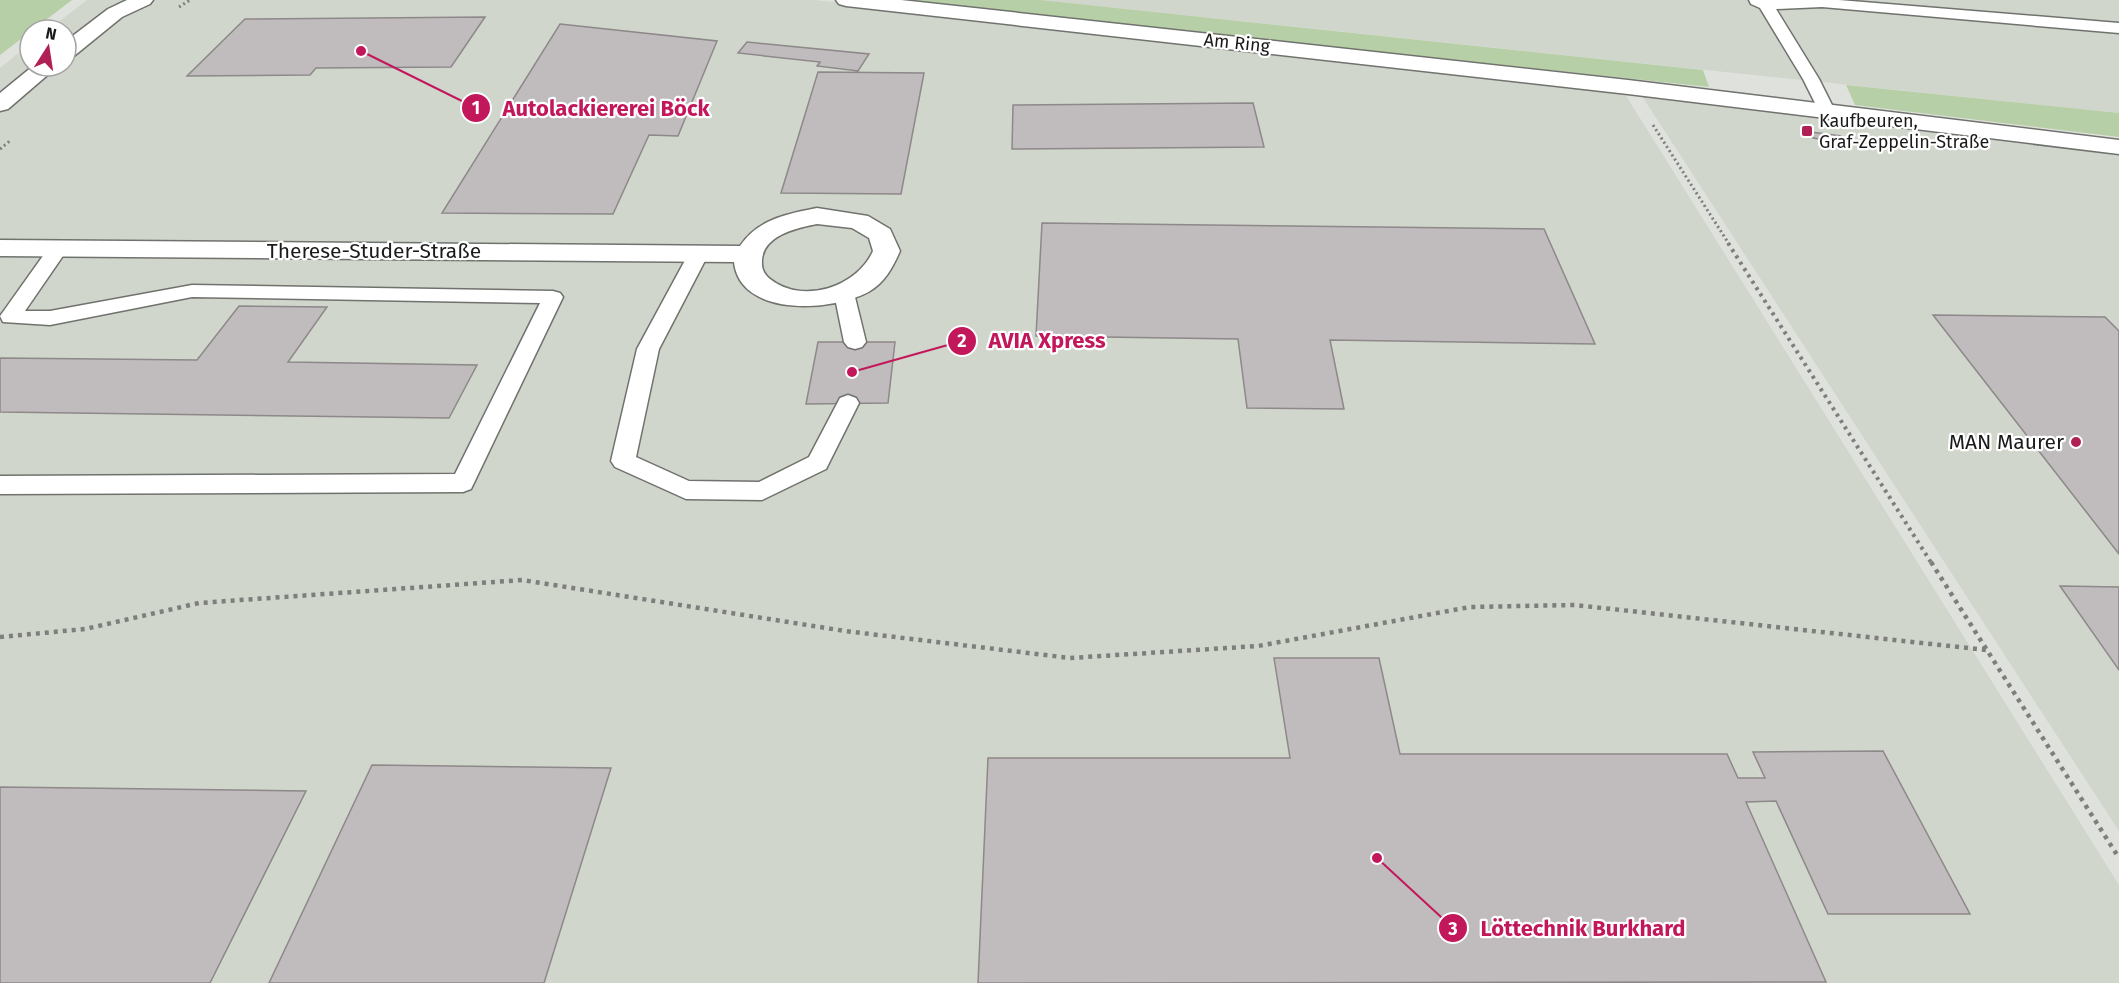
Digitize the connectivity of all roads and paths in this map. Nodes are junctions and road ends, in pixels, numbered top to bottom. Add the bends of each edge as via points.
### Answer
1 (143, 0) edge
2 (846, 0) edge
3 (1760, 3) edge
4 (121, 7) edge
5 (2119, 28) edge
6 (78, 41) edge
7 (32, 78) edge
8 (1628, 87) junction
9 (0, 104) edge
10 (1827, 111) junction
11 (2119, 147) edge
12 (0, 248) edge
13 (57, 250) junction
14 (699, 253) junction
15 (748, 254) junction
16 (844, 293) junction
17 (855, 342) dead end
18 (848, 403) dead end
19 (0, 485) edge
20 (0, 637) edge
21 (1986, 650) junction
22 (2119, 858) edge

1 - 4 street
2 - 8 street, Am Ring
3 - 5 lane via 1822,3
3 - 10 lane via 1811,79
4 - 6 street
7 - 9 street
8 - 10 street, Am Ring
8 - 21 path
10 - 11 street, Am Ring
12 - 13 street, Therese-Studer-Straße
13 - 14 street, Therese-Studer-Straße
13 - 19 lane via 10,317 50,318 192,291 553,297 463,483
14 - 15 street, Therese-Studer-Straße
14 - 18 lane via 648,349 623,461 686,490 762,491 818,463
15 - 16 street via 752,278 780,296 823,298
15 - 16 street via 773,228 794,220 829,216 861,221 886,242 887,257 880,271 865,284
16 - 17 lane
20 - 21 path via 85,629 199,603 522,580 845,631 1070,658 1258,646 1470,607 1575,605
21 - 22 path

